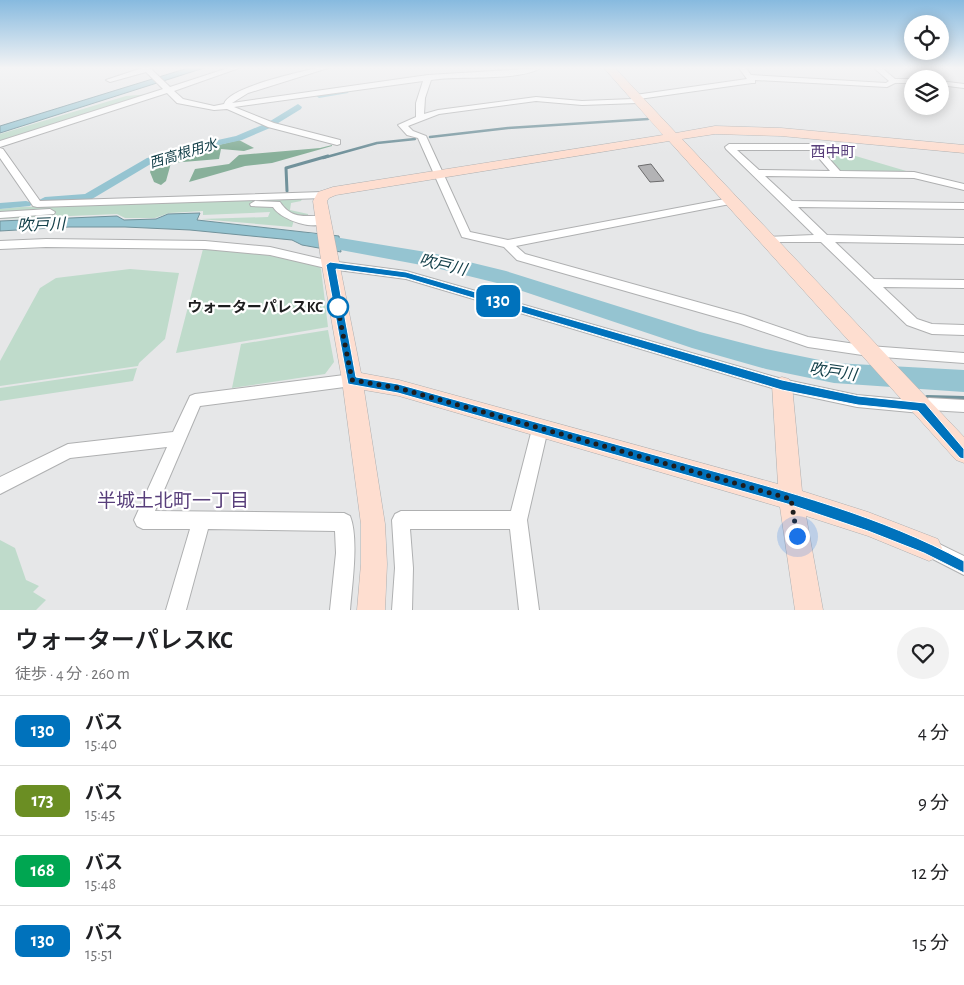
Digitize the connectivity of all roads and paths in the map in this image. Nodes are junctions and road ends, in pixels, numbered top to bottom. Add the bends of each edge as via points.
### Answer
1 (143, 96) edge
2 (176, 96) edge
3 (235, 96) edge
4 (298, 96) edge
5 (422, 96) edge
6 (634, 96) edge
7 (652, 96) edge
8 (636, 99) junction
9 (227, 107) junction
10 (421, 119) junction
11 (67, 122) junction
12 (802, 134) junction
13 (671, 136) junction
14 (337, 142) dead end
15 (0, 144) edge
16 (814, 148) junction
17 (964, 148) edge
18 (0, 151) edge
19 (757, 173) junction
20 (439, 174) junction
21 (837, 174) junction
22 (964, 187) edge
23 (324, 195) junction
24 (730, 201) junction
25 (788, 204) junction
26 (964, 206) edge
27 (0, 215) edge
28 (323, 223) junction
29 (823, 238) junction
30 (766, 240) junction
31 (964, 241) edge
32 (508, 244) junction
33 (0, 245) edge
34 (330, 263) junction
35 (872, 283) junction
36 (964, 284) edge
37 (964, 330) edge
38 (869, 351) junction
39 (964, 358) edge
40 (352, 380) junction
41 (782, 385) junction
42 (964, 406) edge
43 (921, 407) junction
44 (540, 428) junction
45 (180, 438) junction
46 (964, 454) edge
47 (0, 486) edge
48 (791, 499) junction
49 (518, 520) junction
50 (201, 522) junction
51 (929, 548) junction
52 (964, 556) edge
53 (964, 566) edge
54 (176, 610) edge
55 (340, 610) edge
56 (371, 610) edge
57 (402, 610) edge
58 (529, 610) edge
59 (809, 610) edge

1 - 11 street
2 - 9 street via 180,101 214,108
3 - 9 street via 229,100
4 - 9 street
5 - 10 street
6 - 8 street
7 - 8 street
8 - 10 street via 582,103 536,99 460,108
8 - 13 street
9 - 14 street via 271,125
10 - 20 street via 402,125 410,133 422,136
11 - 15 street
11 - 18 street
12 - 13 street via 738,129
12 - 16 street
12 - 17 street
13 - 20 street
13 - 24 street
16 - 19 street via 729,147
16 - 21 street
18 - 23 street via 37,204
19 - 21 street
19 - 25 street
20 - 23 street
20 - 32 street via 466,235
21 - 22 street via 914,175
23 - 28 street via 320,201
24 - 30 street
24 - 32 street
25 - 26 street
25 - 29 street
27 - 28 street via 276,204 285,216
28 - 34 street
29 - 30 street
29 - 31 street
29 - 35 street
30 - 38 street
32 - 38 street via 521,257 744,320 808,342
33 - 34 street via 65,242 205,245
34 - 40 street
34 - 41 street via 406,275
35 - 36 street
35 - 37 street via 912,322 932,329
38 - 39 street
38 - 43 street
40 - 44 street via 398,388
40 - 45 street via 195,400
40 - 56 street via 372,524
41 - 43 street via 858,401
41 - 48 street
42 - 43 street via 929,404
43 - 46 street
44 - 48 street
44 - 49 street
45 - 47 street via 68,451
45 - 50 street via 143,520
48 - 51 street
48 - 59 street
49 - 57 street via 401,520
49 - 58 street
50 - 54 street
50 - 55 street via 344,522
51 - 52 street
51 - 53 street

